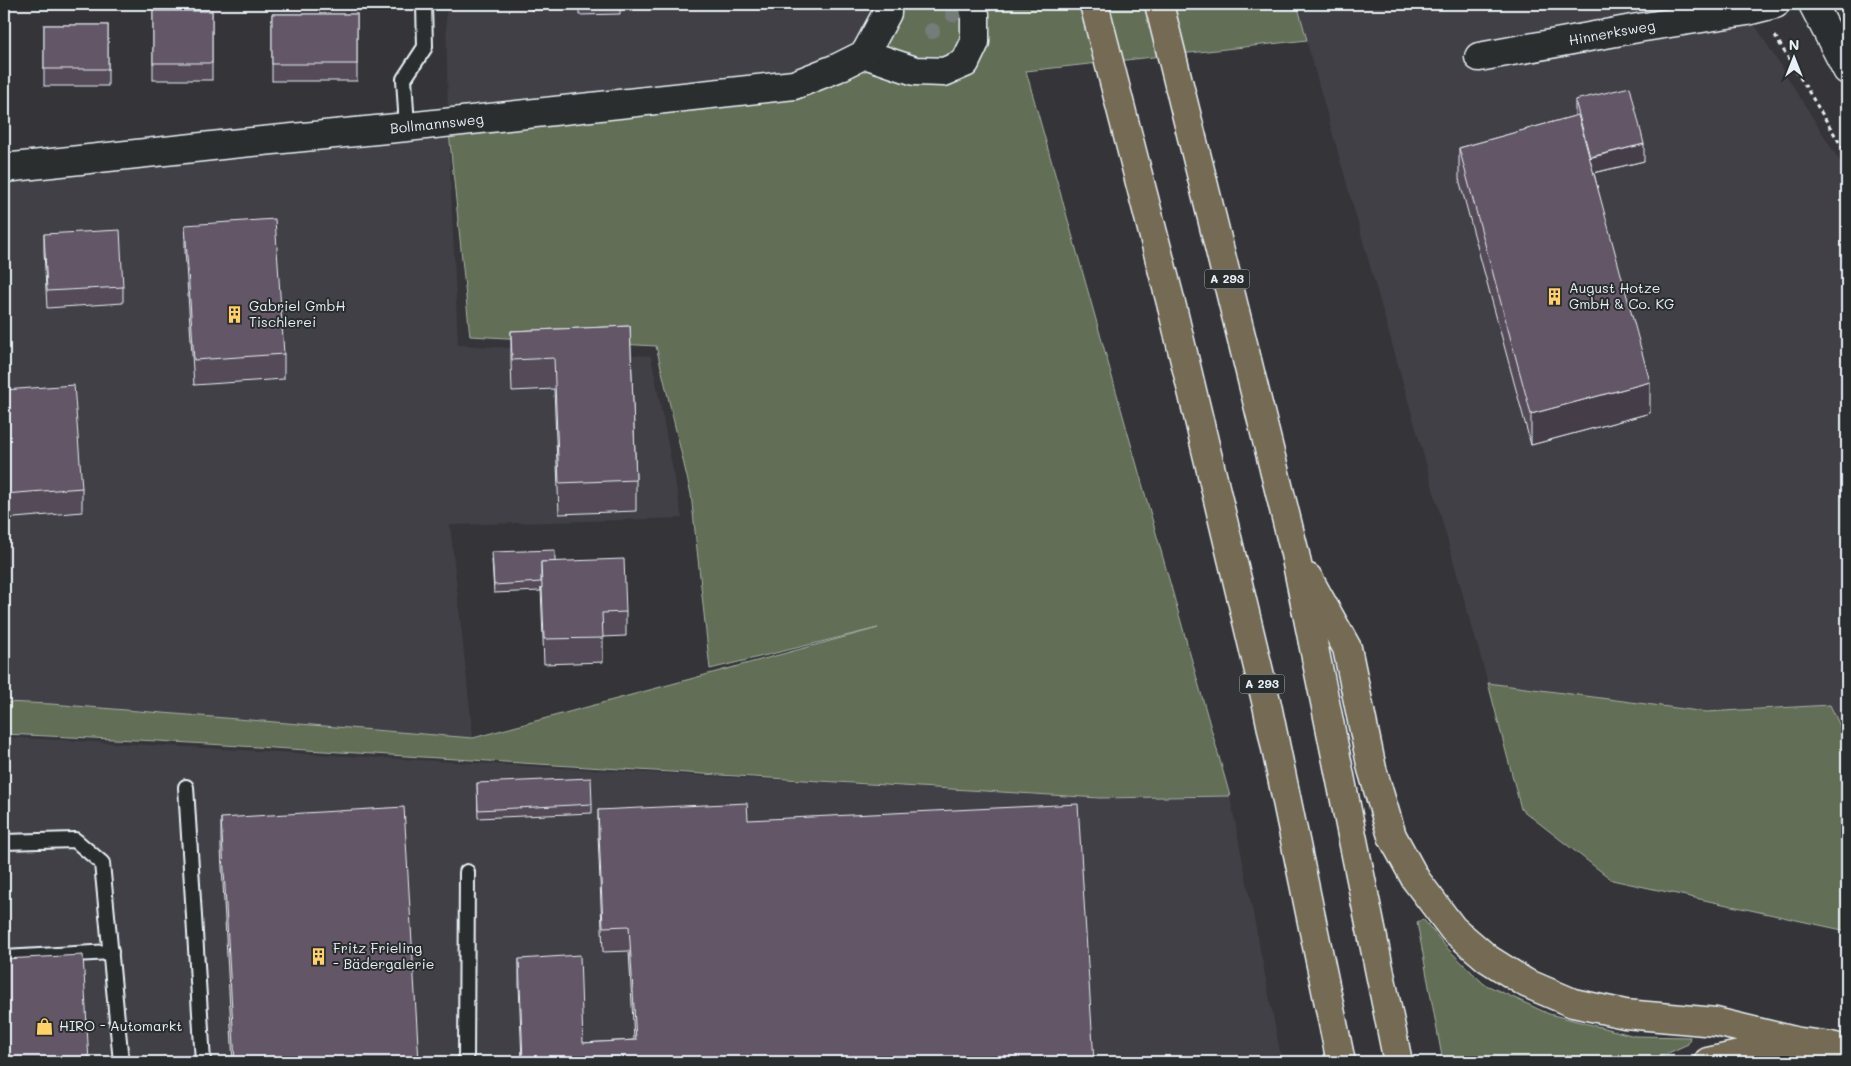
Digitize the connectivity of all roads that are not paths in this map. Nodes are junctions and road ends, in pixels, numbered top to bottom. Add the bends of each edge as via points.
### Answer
1 (424, 4) edge
2 (888, 4) edge
3 (968, 4) edge
4 (1094, 4) edge
5 (1159, 4) edge
6 (1813, 4) edge
7 (1767, 6) edge
8 (865, 54) junction
9 (1479, 57) dead end
10 (1847, 70) edge
11 (407, 127) junction
12 (4, 168) edge
13 (1295, 554) junction
14 (186, 787) dead end
15 (4, 842) edge
16 (467, 872) dead end
17 (110, 952) junction
18 (4, 958) edge
19 (1799, 1042) junction
20 (1847, 1050) edge
21 (121, 1062) edge
22 (203, 1062) edge
23 (466, 1062) edge
24 (1341, 1062) edge
25 (1398, 1062) edge
26 (1708, 1062) edge

1 - 11 lane via 425,47 404,79
2 - 8 street via 887,13
3 - 8 street via 975,14 975,42 965,63 944,72 915,70
4 - 24 highway, A 293 via 1172,307 1267,705
5 - 13 highway, A 293
6 - 10 street
7 - 9 street, Hinnerksweg
8 - 11 street, Bollmannsweg via 794,85
11 - 12 street, Bollmannsweg
13 - 19 highway via 1347,648 1372,769 1392,836 1416,880 1453,930 1495,964 1573,1003 1625,1014 1716,1022
13 - 25 highway, A 293
14 - 22 lane
15 - 17 lane via 75,840 102,863
16 - 23 lane
17 - 18 lane
17 - 21 lane
19 - 20 highway
19 - 26 highway

